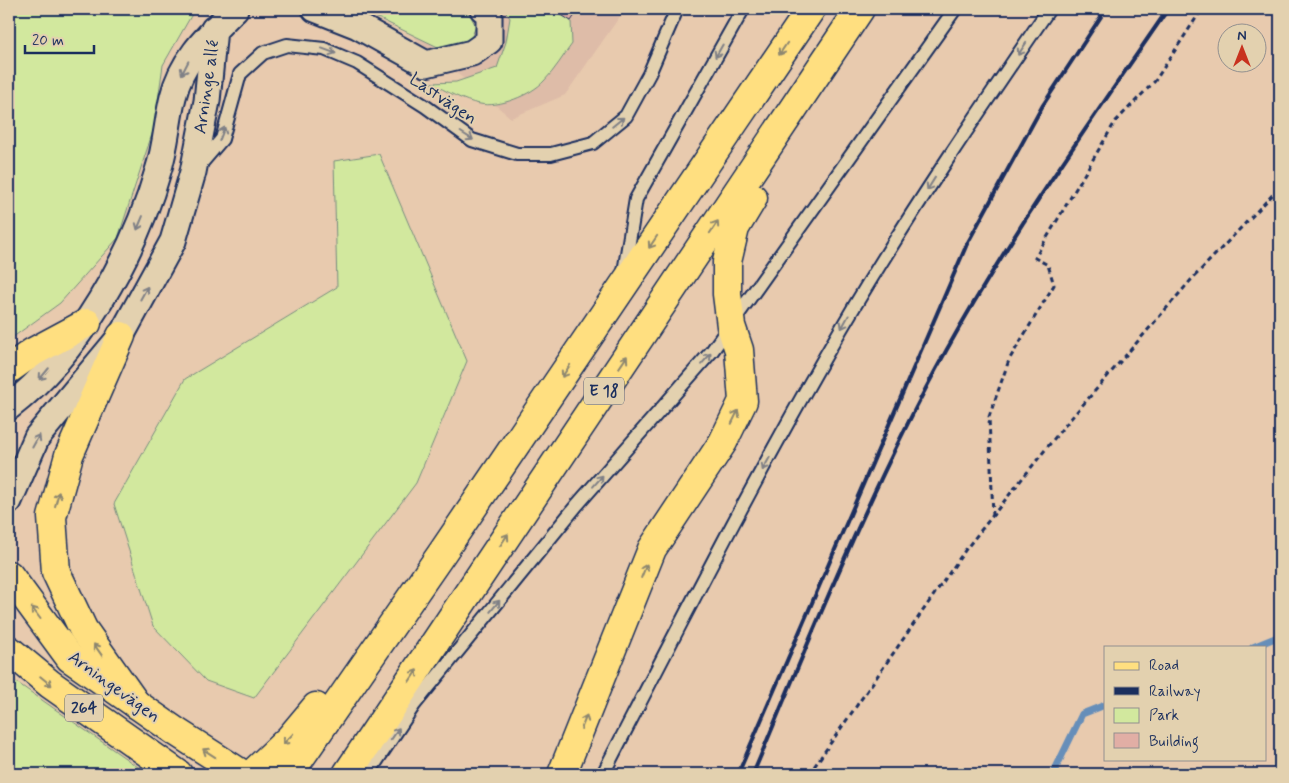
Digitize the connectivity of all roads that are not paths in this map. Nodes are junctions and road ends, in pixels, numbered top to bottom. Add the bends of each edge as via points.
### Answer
1 (235, 9) edge
2 (315, 9) edge
3 (482, 9) edge
4 (677, 9) edge
5 (743, 9) edge
6 (811, 9) edge
7 (860, 9) edge
8 (881, 9) edge
9 (955, 9) edge
10 (1049, 9) edge
11 (214, 29) junction
12 (193, 172) junction
13 (622, 287) junction
14 (87, 323) junction
15 (732, 326) junction
16 (120, 336) junction
17 (9, 369) edge
18 (9, 407) edge
19 (9, 501) edge
20 (442, 553) junction
21 (9, 575) edge
22 (9, 650) edge
23 (136, 704) junction
24 (170, 769) edge
25 (242, 774) edge
26 (252, 774) edge
27 (289, 774) edge
28 (347, 774) edge
29 (368, 774) edge
30 (562, 774) edge
31 (603, 774) edge

1 - 11 street
2 - 3 street via 358,26 426,64 472,52 489,41 489,14
12 -> 4 lane, Lastvägen via 222,139 240,74 263,52 287,45 324,49 357,63 481,143 517,154 551,154 593,143 626,116 650,74
5 -> 13 lane via 636,199
6 -> 13 main road, E 18
28 -> 7 main road, E 18
8 - 15 main road via 763,181 735,228 727,262
9 - 15 lane
10 -> 31 lane via 951,152 854,307 728,530
11 - 12 street, Arninge allé via 207,102
11 -> 14 street, Arninge allé via 199,44 184,68 173,96 158,171 140,223 115,276
16 -> 12 street, Arninge allé via 173,241
13 -> 20 main road, E 18
14 - 17 main road
14 -> 18 street, Arninge allé via 30,391
29 -> 15 lane via 420,697 577,505
30 -> 15 main road via 652,549 723,442 743,401 739,350
19 -> 16 street, Arninge allé via 37,437
23 -> 16 main road via 83,629 56,572 52,516 69,454
20 -> 26 main road via 290,738
20 - 27 main road, E 18
23 -> 21 main road, Arningevägen / 264 via 70,658
22 -> 24 main road, Arningevägen / 264 via 50,684
25 -> 23 main road, Arningevägen / 264

